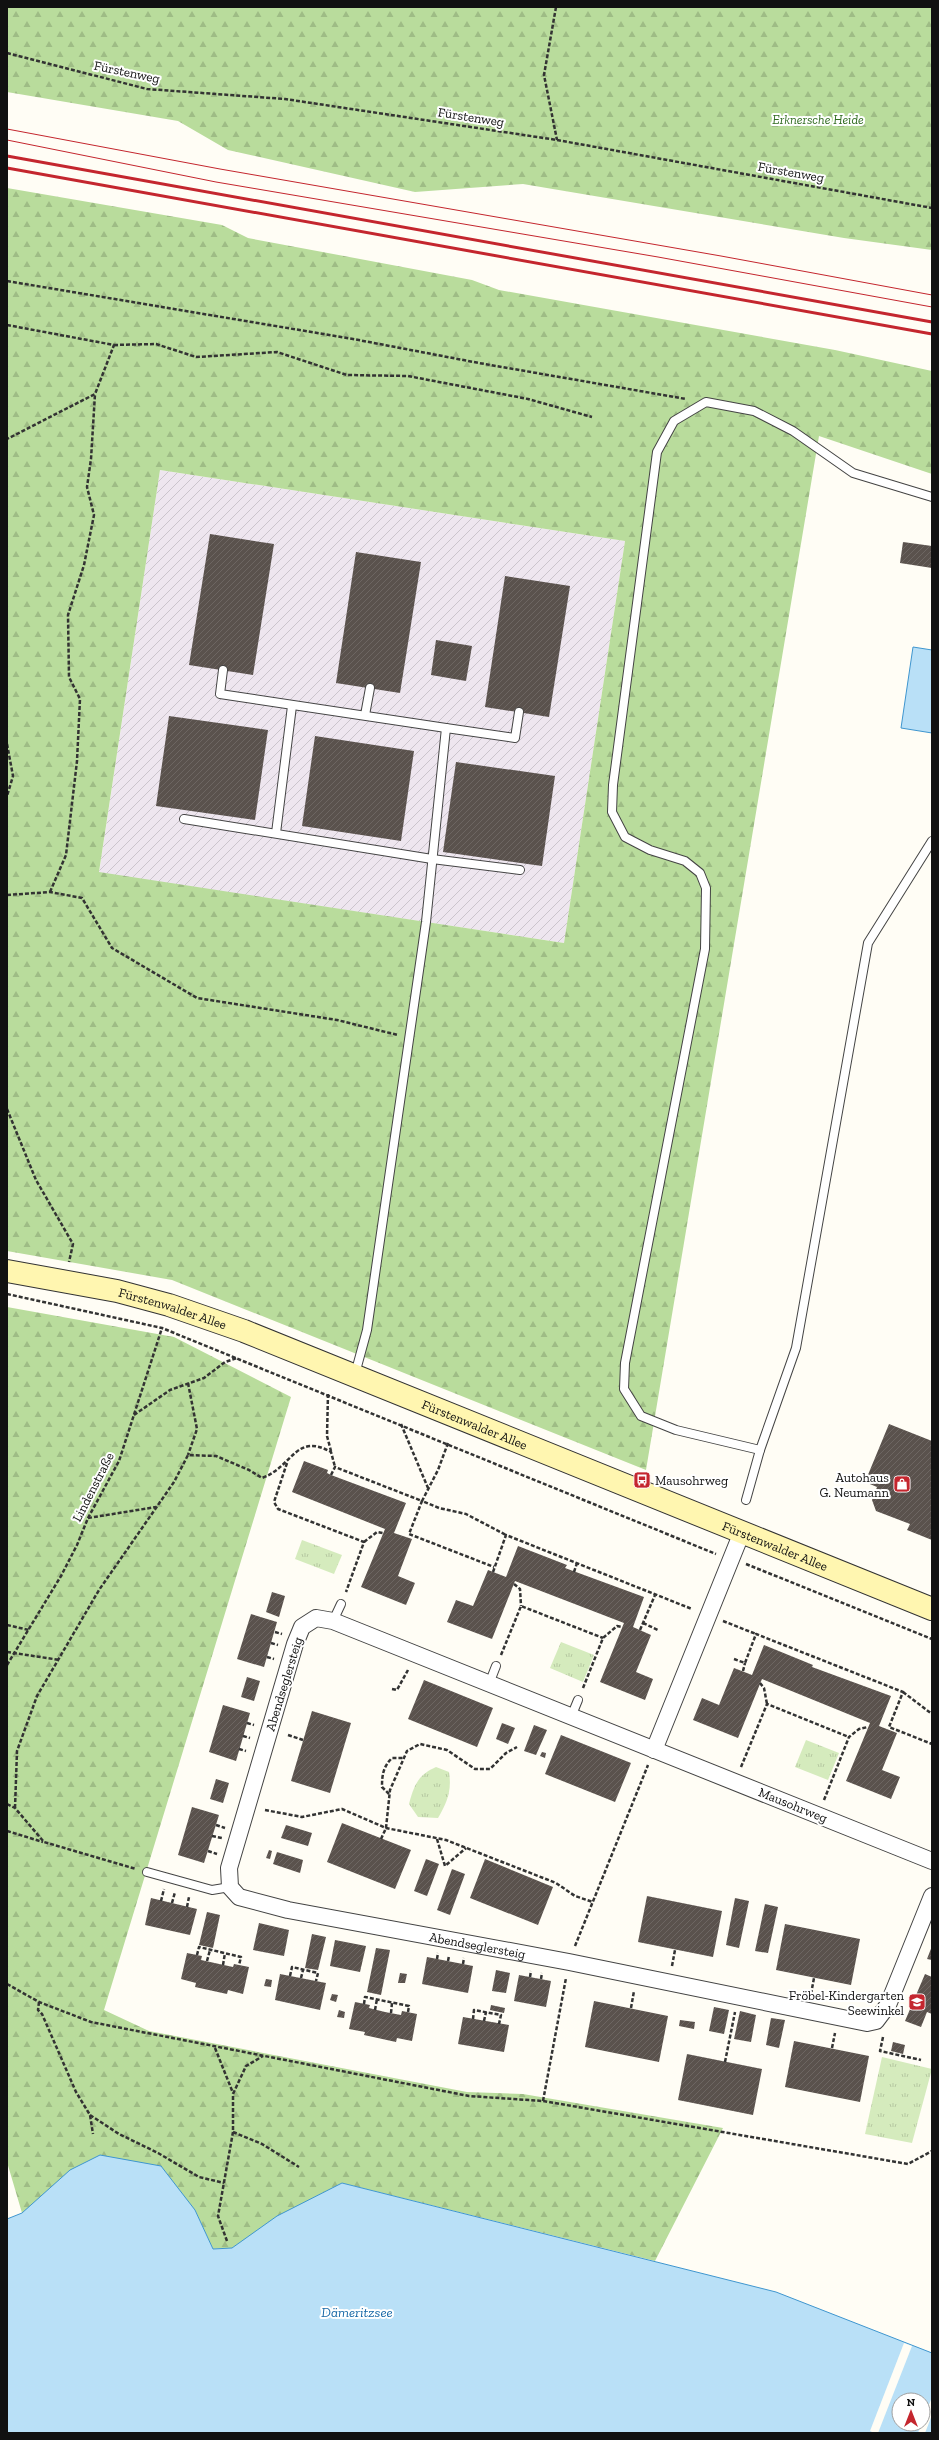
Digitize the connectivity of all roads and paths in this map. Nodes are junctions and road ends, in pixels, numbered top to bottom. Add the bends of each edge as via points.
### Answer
1 (556, 7) edge
2 (7, 53) edge
3 (557, 140) junction
4 (932, 208) edge
5 (7, 281) edge
6 (7, 325) edge
7 (114, 345) junction
8 (95, 394) junction
9 (706, 402) junction
10 (592, 417) dead end
11 (7, 439) edge
12 (932, 497) edge
13 (223, 670) dead end
14 (370, 688) dead end
15 (292, 706) junction
16 (519, 712) dead end
17 (365, 715) junction
18 (446, 728) junction
19 (7, 744) edge
20 (7, 796) edge
21 (184, 819) dead end
22 (276, 833) junction
23 (932, 841) edge
24 (432, 859) junction
25 (520, 870) dead end
26 (50, 892) junction
27 (7, 896) edge
28 (410, 1038) junction
29 (7, 1109) edge
30 (69, 1266) dead end
31 (7, 1271) edge
32 (7, 1294) edge
33 (169, 1305) junction
34 (162, 1328) junction
35 (238, 1358) junction
36 (355, 1374) junction
37 (188, 1383) junction
38 (328, 1394) junction
39 (133, 1415) junction
40 (401, 1424) junction
41 (448, 1443) junction
42 (760, 1450) junction
43 (331, 1452) junction
44 (188, 1455) junction
45 (288, 1461) junction
46 (335, 1467) junction
47 (331, 1475) dead end
48 (428, 1488) junction
49 (746, 1500) dead end
50 (422, 1501) junction
51 (157, 1507) junction
52 (88, 1518) junction
53 (742, 1532) junction
54 (383, 1533) dead end
55 (409, 1534) junction
56 (506, 1535) junction
57 (676, 1537) dead end
58 (407, 1538) dead end
59 (364, 1542) junction
60 (577, 1563) junction
61 (494, 1567) junction
62 (493, 1572) dead end
63 (574, 1572) dead end
64 (514, 1584) dead end
65 (796, 1584) dead end
66 (655, 1595) junction
67 (341, 1604) joint
68 (521, 1606) junction
69 (932, 1609) edge
70 (695, 1610) dead end
71 (316, 1618) joint
72 (720, 1620) dead end
73 (333, 1621) junction
74 (643, 1623) junction
75 (7, 1625) edge
76 (622, 1627) dead end
77 (29, 1630) junction
78 (640, 1630) dead end
79 (658, 1630) dead end
80 (756, 1634) junction
81 (603, 1638) junction
82 (932, 1639) edge
83 (7, 1652) edge
84 (13, 1653) junction
85 (734, 1659) dead end
86 (60, 1660) junction
87 (745, 1663) junction
88 (411, 1664) dead end
89 (7, 1665) edge
90 (496, 1666) joint
91 (742, 1671) dead end
92 (760, 1683) dead end
93 (489, 1684) junction
94 (392, 1689) dead end
95 (903, 1692) junction
96 (578, 1700) joint
97 (767, 1704) junction
98 (932, 1714) edge
99 (571, 1717) junction
100 (868, 1727) dead end
101 (288, 1735) dead end
102 (849, 1737) junction
103 (303, 1740) dead end
104 (932, 1744) edge
105 (517, 1747) dead end
106 (652, 1754) junction
107 (404, 1758) junction
108 (735, 1782) junction
109 (390, 1794) junction
110 (7, 1804) edge
111 (14, 1808) junction
112 (265, 1810) dead end
113 (818, 1815) junction
114 (386, 1828) junction
115 (7, 1831) edge
116 (381, 1839) dead end
117 (437, 1839) junction
118 (44, 1842) junction
119 (466, 1848) junction
120 (932, 1861) edge
121 (147, 1872) joint
122 (230, 1887) junction
123 (932, 1896) edge
124 (593, 1902) junction
125 (210, 1950) junction
126 (675, 1950) dead end
127 (225, 1954) junction
128 (197, 1955) dead end
129 (207, 1962) dead end
130 (569, 1962) junction
131 (223, 1965) dead end
132 (239, 1965) dead end
133 (672, 1966) dead end
134 (303, 1970) junction
135 (290, 1976) dead end
136 (301, 1978) dead end
137 (814, 1978) dead end
138 (316, 1981) dead end
139 (7, 1984) edge
140 (635, 1986) dead end
141 (811, 1994) dead end
142 (376, 2000) junction
143 (39, 2002) junction
144 (392, 2003) junction
145 (364, 2004) dead end
146 (736, 2006) dead end
147 (631, 2008) dead end
148 (375, 2010) dead end
149 (391, 2012) dead end
150 (408, 2012) dead end
151 (486, 2012) junction
152 (472, 2019) dead end
153 (484, 2021) dead end
154 (499, 2024) dead end
155 (836, 2027) dead end
156 (883, 2037) dead end
157 (215, 2047) junction
158 (832, 2048) dead end
159 (264, 2056) junction
160 (921, 2060) dead end
161 (725, 2062) dead end
162 (233, 2094) junction
163 (543, 2101) junction
164 (90, 2115) junction
165 (233, 2132) junction
166 (93, 2134) dead end
167 (932, 2151) edge
168 (298, 2167) dead end
169 (224, 2183) junction
170 (227, 2241) dead end

1 - 3 path via 544,75
2 - 3 path, Fürstenweg via 147,89 284,99
3 - 4 path, Fürstenweg
5 - 9 path via 353,338 479,363
6 - 7 path
7 - 8 path
7 - 10 path via 156,344 196,357 276,352 347,375 408,376 528,398
8 - 11 path
8 - 26 path via 87,487 94,515 84,565 68,615 69,677 80,699 77,761 66,855
9 - 12 lane via 754,411 793,431 853,473
9 - 42 lane via 674,421 657,452 613,785 612,812 625,837 650,850 685,861 700,873 706,888 705,950 625,1363 624,1389 641,1416 676,1430
13 - 15 lane via 220,694
14 - 17 lane
15 - 17 lane
15 - 22 lane
16 - 18 lane via 515,738
17 - 18 lane
18 - 24 lane
19 - 20 path via 13,776
21 - 22 lane
22 - 24 lane
23 - 42 lane via 868,943 796,1348
24 - 25 lane
24 - 28 lane
26 - 27 path
26 - 28 path via 82,898 112,948 196,998 337,1020
28 - 36 lane via 368,1330
29 - 30 path via 36,1180 73,1244
31 - 33 main road, Fürstenwalder Allee via 117,1291
32 - 34 path
33 - 34 path, Lindenstraße
33 - 36 main road, Fürstenwalder Allee
34 - 35 path
34 - 39 path, Lindenstraße
35 - 37 path via 225,1362 204,1378
35 - 38 path
36 - 53 main road, Fürstenwalder Allee
37 - 39 path via 170,1390
37 - 44 path via 197,1429
38 - 40 path
38 - 43 path via 327,1436
39 - 52 path, Lindenstraße via 119,1461
40 - 41 path
40 - 48 path
41 - 48 path
41 - 57 path
42 - 49 lane
43 - 45 path via 318,1445 303,1446
43 - 46 path
44 - 45 path via 216,1456 262,1478 275,1473
44 - 51 path
45 - 59 path via 274,1502 278,1509
46 - 47 path
46 - 50 path
48 - 50 path
50 - 55 path
50 - 56 path via 466,1514
51 - 52 path
51 - 86 path via 99,1590
52 - 77 path, Lindenstraße via 71,1558
53 - 69 main road, Fürstenwalder Allee
53 - 106 street
54 - 59 path via 377,1532
55 - 58 path
55 - 61 path
56 - 60 path
56 - 61 path
59 - 67 path
60 - 63 path
60 - 66 path
61 - 62 path
64 - 68 path via 520,1589
65 - 82 path
66 - 70 path
66 - 74 path
67 - 73 lane
68 - 81 path
68 - 90 path
71 - 73 street, Mausohrweg
71 - 122 street, Abendseglersteig via 302,1627 295,1644 229,1868
72 - 80 path
73 - 93 street, Mausohrweg
74 - 78 path
74 - 79 path
75 - 77 path
76 - 81 path via 617,1626
77 - 84 path, Lindenstraße
80 - 87 path
80 - 95 path
81 - 96 path
83 - 84 path
84 - 86 path
84 - 89 path, Lindenstraße
85 - 87 path
86 - 111 path via 37,1696 17,1751
87 - 91 path
88 - 94 path via 397,1690
90 - 93 lane
92 - 97 path via 764,1688
93 - 99 street, Mausohrweg
95 - 98 path
95 - 104 path via 888,1728
96 - 99 lane
97 - 102 path
97 - 108 path
99 - 106 street, Mausohrweg
100 - 102 path via 859,1729
101 - 103 path
102 - 113 path
105 - 107 path via 506,1753 490,1768 475,1769 447,1750 420,1744 407,1751
106 - 108 street, Mausohrweg
106 - 124 path
107 - 109 path
107 - 109 path via 392,1758 385,1765 382,1787
108 - 113 street, Mausohrweg
109 - 114 path
110 - 111 path
111 - 118 path
112 - 114 path via 302,1817 342,1810
113 - 120 street, Mausohrweg
114 - 116 path
114 - 117 path
115 - 118 path
117 - 119 path
117 - 119 path via 445,1866
118 - 121 path
119 - 124 path via 522,1872 556,1883 575,1896
121 - 122 lane via 212,1890
122 - 130 street, Abendseglersteig via 239,1897 288,1910
123 - 130 street, Abendseglersteig via 888,2005 876,2021 867,2023
124 - 130 path
125 - 127 path
125 - 128 path via 199,1947
125 - 129 path
126 - 133 path
127 - 131 path
127 - 132 path via 241,1957
130 - 163 path
134 - 135 path via 292,1967
134 - 136 path
134 - 138 path via 318,1973
137 - 141 path
139 - 143 path
140 - 147 path
142 - 144 path
142 - 145 path via 366,1997
142 - 148 path
143 - 157 path via 91,2022
143 - 164 path via 38,2010
144 - 149 path
144 - 150 path via 409,2006
146 - 161 path
151 - 152 path via 474,2010
151 - 153 path
151 - 154 path via 501,2015
155 - 158 path
156 - 160 path via 880,2050
157 - 159 path
157 - 162 path
159 - 162 path via 246,2066
159 - 163 path via 469,2096
162 - 165 path
163 - 167 path via 908,2164
164 - 166 path
164 - 169 path via 119,2134 199,2177
165 - 168 path via 262,2144
165 - 169 path
169 - 170 path via 218,2216

